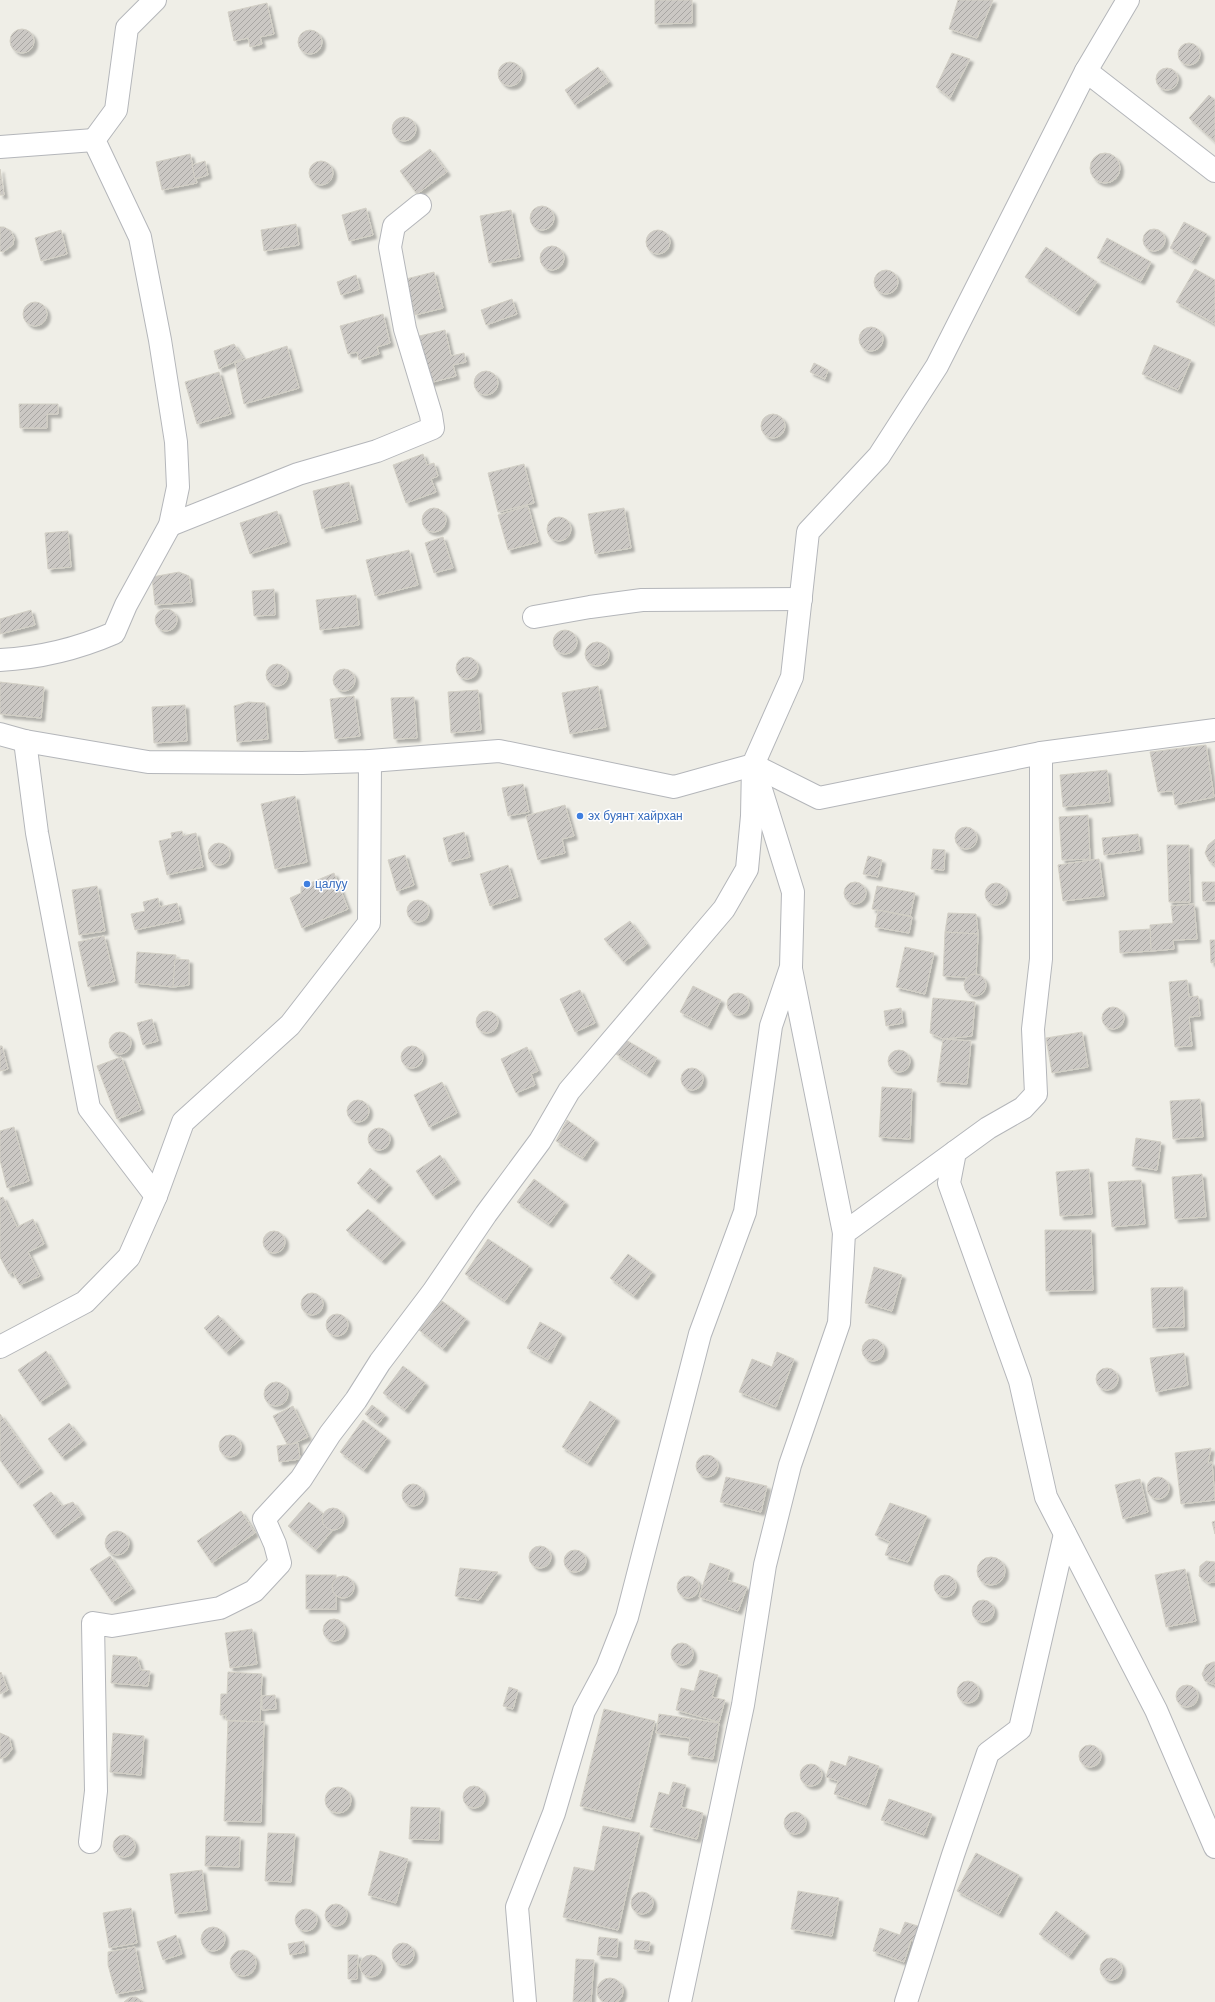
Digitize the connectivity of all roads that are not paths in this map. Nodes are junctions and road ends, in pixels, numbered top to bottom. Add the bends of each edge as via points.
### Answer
1 (155, 0) edge
2 (1128, 0) edge
3 (1086, 71) junction
4 (94, 140) junction
5 (0, 147) edge
6 (1215, 171) edge
7 (420, 205) dead end
8 (170, 525) junction
9 (800, 599) junction
10 (534, 617) dead end
11 (0, 660) edge
12 (1215, 730) edge
13 (0, 734) edge
14 (25, 741) junction
15 (1041, 753) junction
16 (370, 761) junction
17 (753, 765) junction
18 (791, 967) junction
19 (955, 1152) junction
20 (156, 1196) junction
21 (844, 1233) junction
22 (0, 1347) edge
23 (1066, 1534) junction
24 (90, 1842) dead end
25 (1215, 1847) edge
26 (525, 2002) edge
27 (680, 2002) edge
28 (906, 2002) edge

1 - 4 street via 127,28 116,110
2 - 3 street
3 - 6 street
3 - 9 street via 937,366 879,456 808,532
4 - 5 street
4 - 8 street via 140,237 159,333 176,442 178,487
7 - 8 street via 394,226 390,247 405,329 433,428 377,451 298,474
8 - 11 street via 126,605 114,633 88,644 48,654
9 - 10 street via 642,600
9 - 17 street via 792,677
12 - 15 street
13 - 14 street
14 - 16 street via 148,762
14 - 20 street via 37,833 89,1108
15 - 17 street via 819,798
15 - 19 street via 1041,959 1033,1029 1036,1094 1023,1108 988,1128
16 - 17 street via 499,751 674,787
16 - 20 street via 369,923 290,1025 183,1122
17 - 18 street via 793,892
17 - 24 street via 747,869 724,909 569,1091 540,1140 433,1292 380,1362 301,1479 264,1519 276,1544 280,1563 254,1591 220,1608 112,1626 93,1624 96,1791
18 - 21 street
18 - 26 street via 771,1026 744,1212 700,1334 626,1617 607,1668 584,1711 554,1813 517,1907
19 - 21 street
19 - 23 street via 949,1183 1020,1381 1046,1497
20 - 22 street via 129,1257 85,1302
21 - 27 street via 839,1323 790,1465 765,1565 743,1705
23 - 25 street via 1156,1710
23 - 28 street via 1020,1729 988,1753

